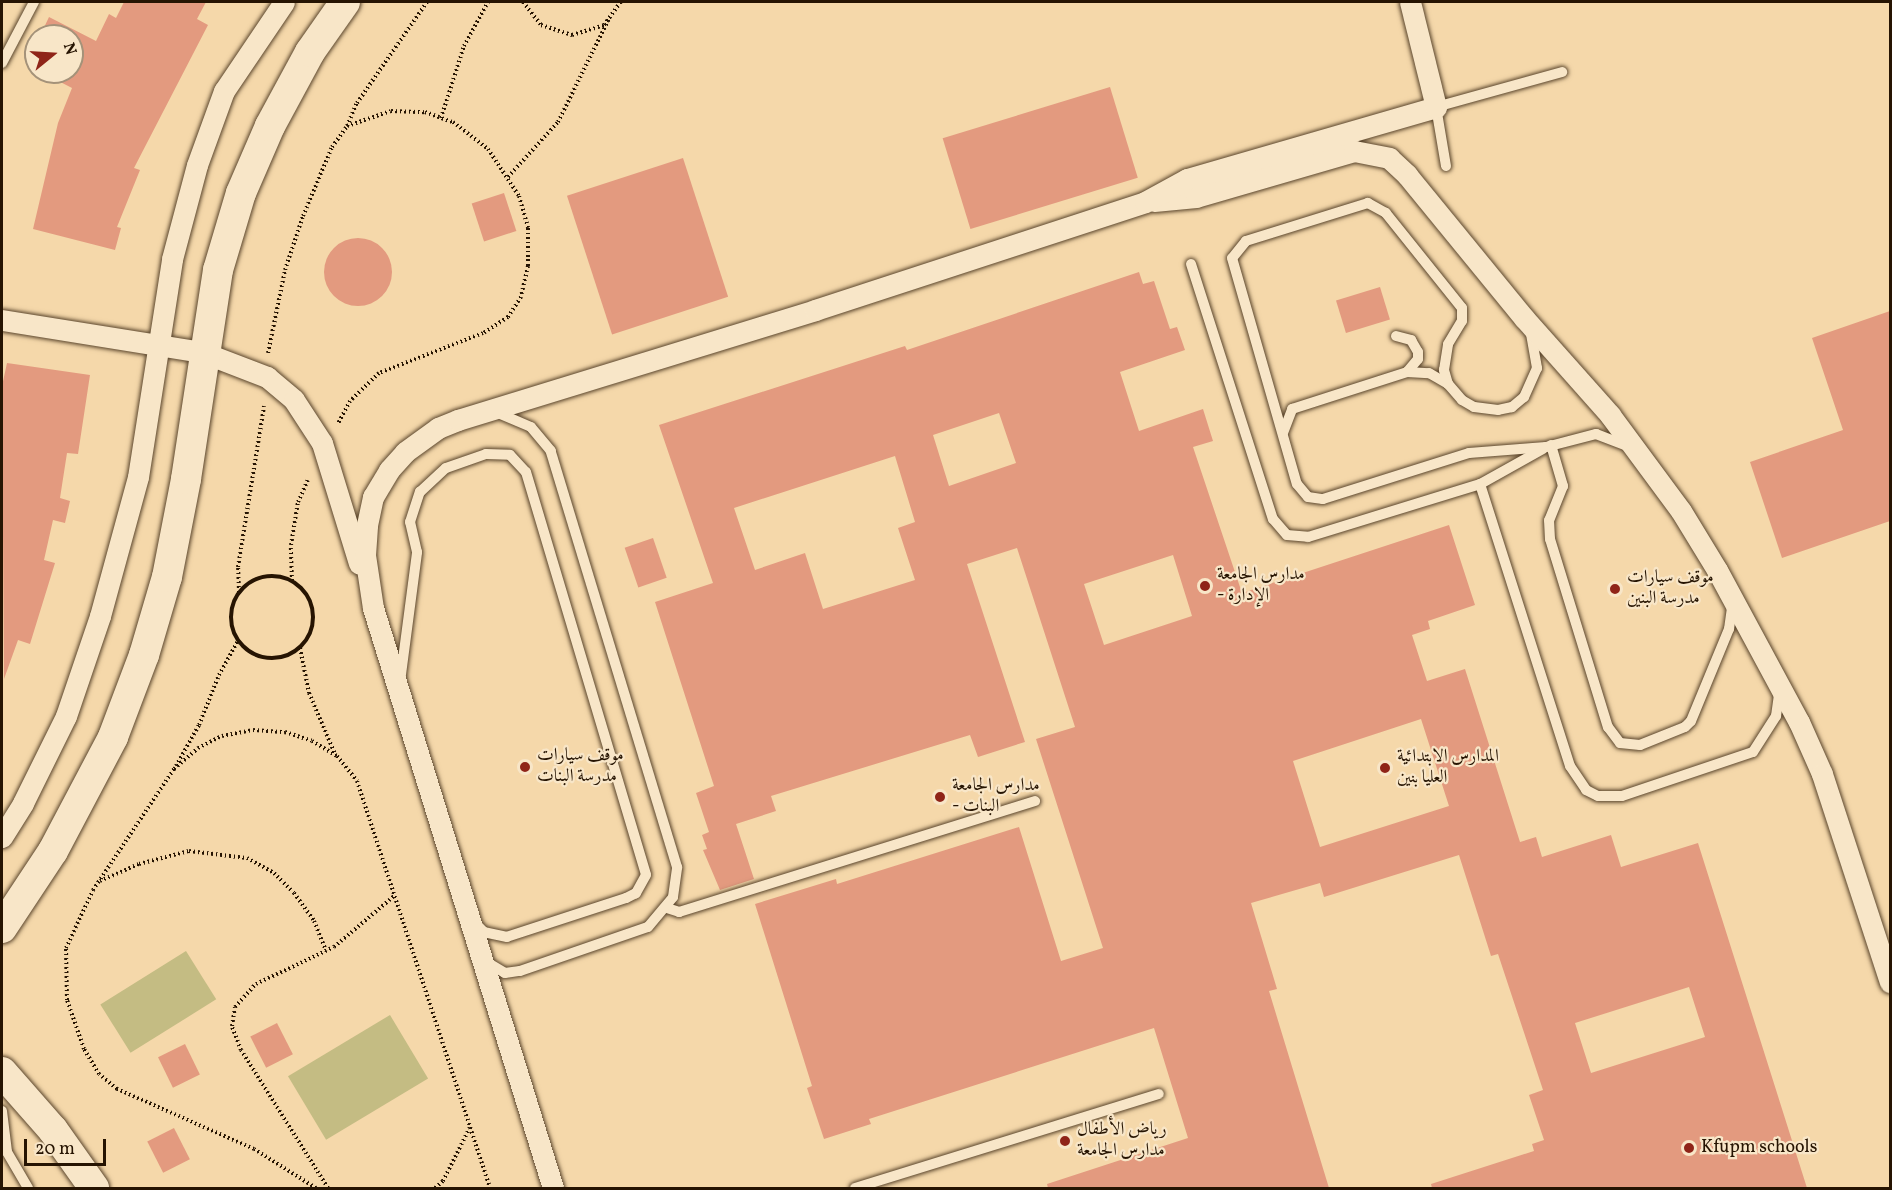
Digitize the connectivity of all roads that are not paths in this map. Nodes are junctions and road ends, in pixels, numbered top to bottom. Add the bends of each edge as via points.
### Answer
1 (34, 2) edge
2 (284, 2) edge
3 (345, 2) edge
4 (1410, 2) edge
5 (2, 63) edge
6 (1562, 72) dead end
7 (1436, 107) junction
8 (1446, 166) dead end
9 (1145, 202) junction
10 (1191, 264) dead end
11 (1524, 318) junction
12 (2, 320) edge
13 (1396, 336) dead end
14 (158, 345) junction
15 (202, 352) junction
16 (1407, 372) junction
17 (1448, 384) junction
18 (483, 411) junction
19 (1282, 436) junction
20 (1548, 446) junction
21 (1644, 459) junction
22 (1480, 484) junction
23 (1729, 590) junction
24 (374, 608) junction
25 (1777, 679) junction
26 (399, 697) junction
27 (1035, 801) dead end
28 (2, 837) edge
29 (667, 908) junction
30 (466, 909) junction
31 (2, 928) edge
32 (479, 951) junction
33 (1890, 982) edge
34 (2, 1072) edge
35 (1159, 1094) dead end
36 (2, 1111) edge
37 (28, 1188) edge
38 (94, 1188) edge
39 (553, 1188) edge
40 (855, 1188) edge

1 - 5 lane
2 - 14 street via 224,91 208,133 172,259
3 - 15 street via 310,51 241,193 218,270
4 - 7 street
6 - 7 lane
7 - 8 lane
7 - 9 street via 1187,179
9 - 11 street via 1196,197 1354,151 1379,154 1407,175
9 - 18 street via 814,310
10 - 22 lane via 1273,519 1287,535 1308,537
11 - 17 lane via 1533,340 1537,368 1524,397 1512,407 1487,411 1462,400
11 - 21 street
12 - 14 street
13 - 16 lane via 1411,340 1418,352 1418,359
14 - 15 street
14 - 28 street via 138,477 100,616 66,716
15 - 24 street via 267,377 294,400 322,443
15 - 31 street via 181,501 166,577 144,655 113,737 64,831
16 - 17 lane via 1429,373
16 - 19 lane via 1292,409 1286,415
17 - 19 lane via 1444,356 1462,321 1462,308 1386,213 1377,206 1359,205 1246,241 1234,251 1232,266
18 - 24 street via 438,428 405,452 373,496 365,555
18 - 29 lane via 502,413 531,427 543,438 559,473 677,867 676,884
19 - 20 lane via 1297,484 1315,499 1469,453
20 - 21 lane via 1578,436 1603,435 1622,442
20 - 22 lane
20 - 23 lane via 1563,486 1549,520 1550,539 1608,727 1620,743 1640,745 1691,721 1733,617
21 - 23 street
22 - 25 lane via 1570,766 1586,790 1598,796 1623,796 1752,752 1776,716
23 - 25 street
24 - 26 street
25 - 33 street via 1822,774
26 - 30 street
26 - 30 lane via 417,552 410,522 420,492 446,468 486,454 510,455 526,472 646,875 636,893 626,898 507,937 484,932
27 - 29 lane via 679,912
29 - 32 lane via 648,927 634,934 520,971 505,973 489,966
30 - 32 street
32 - 39 street
34 - 38 street via 53,1130
35 - 40 lane
36 - 37 lane via 7,1152

